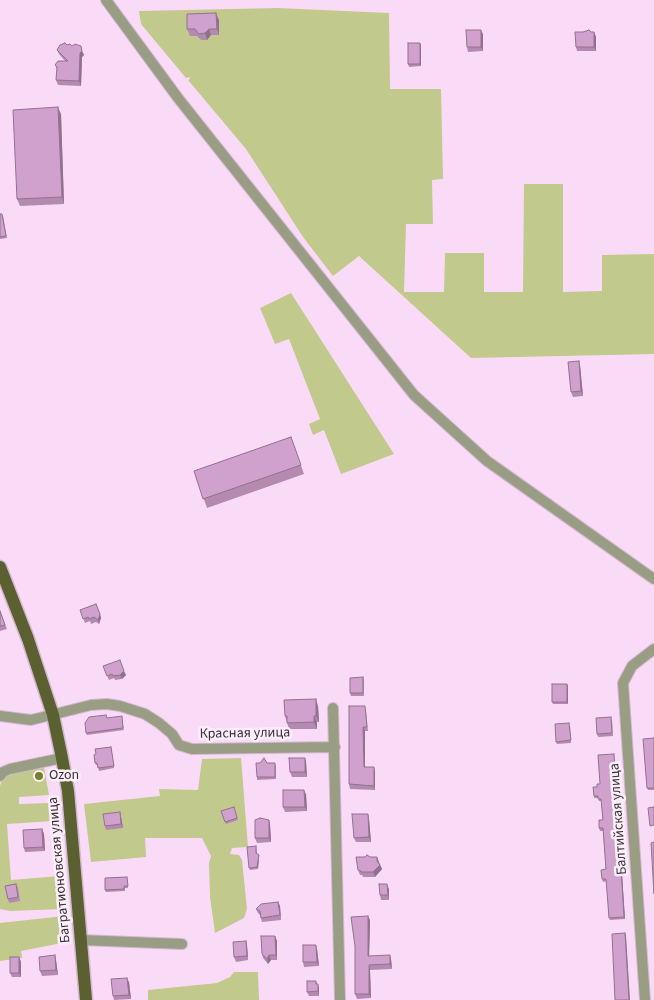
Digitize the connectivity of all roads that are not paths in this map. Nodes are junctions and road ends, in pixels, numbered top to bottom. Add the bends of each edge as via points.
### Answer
1 (106, 0) edge
2 (0, 567) edge
3 (654, 579) edge
4 (654, 649) edge
5 (333, 708) dead end
6 (53, 715) junction
7 (0, 716) edge
8 (335, 746) junction
9 (62, 758) junction
10 (0, 776) edge
11 (81, 940) junction
12 (182, 944) dead end
13 (86, 1000) edge
14 (340, 1000) edge
15 (645, 1000) edge

1 - 3 street via 178,98 414,395 487,461
2 - 6 main road, Багратионовская улица
4 - 15 street, Балтийская улица via 632,666 623,683
5 - 8 street
6 - 7 street, Красная улица via 31,720
6 - 8 street, Красная улица via 91,705 120,706 159,722 179,745 192,749
6 - 9 main road, Багратионовская улица
8 - 14 street
9 - 10 street via 10,769
9 - 11 main road, Багратионовская улица via 68,791
11 - 12 street
11 - 13 main road, Багратионовская улица

